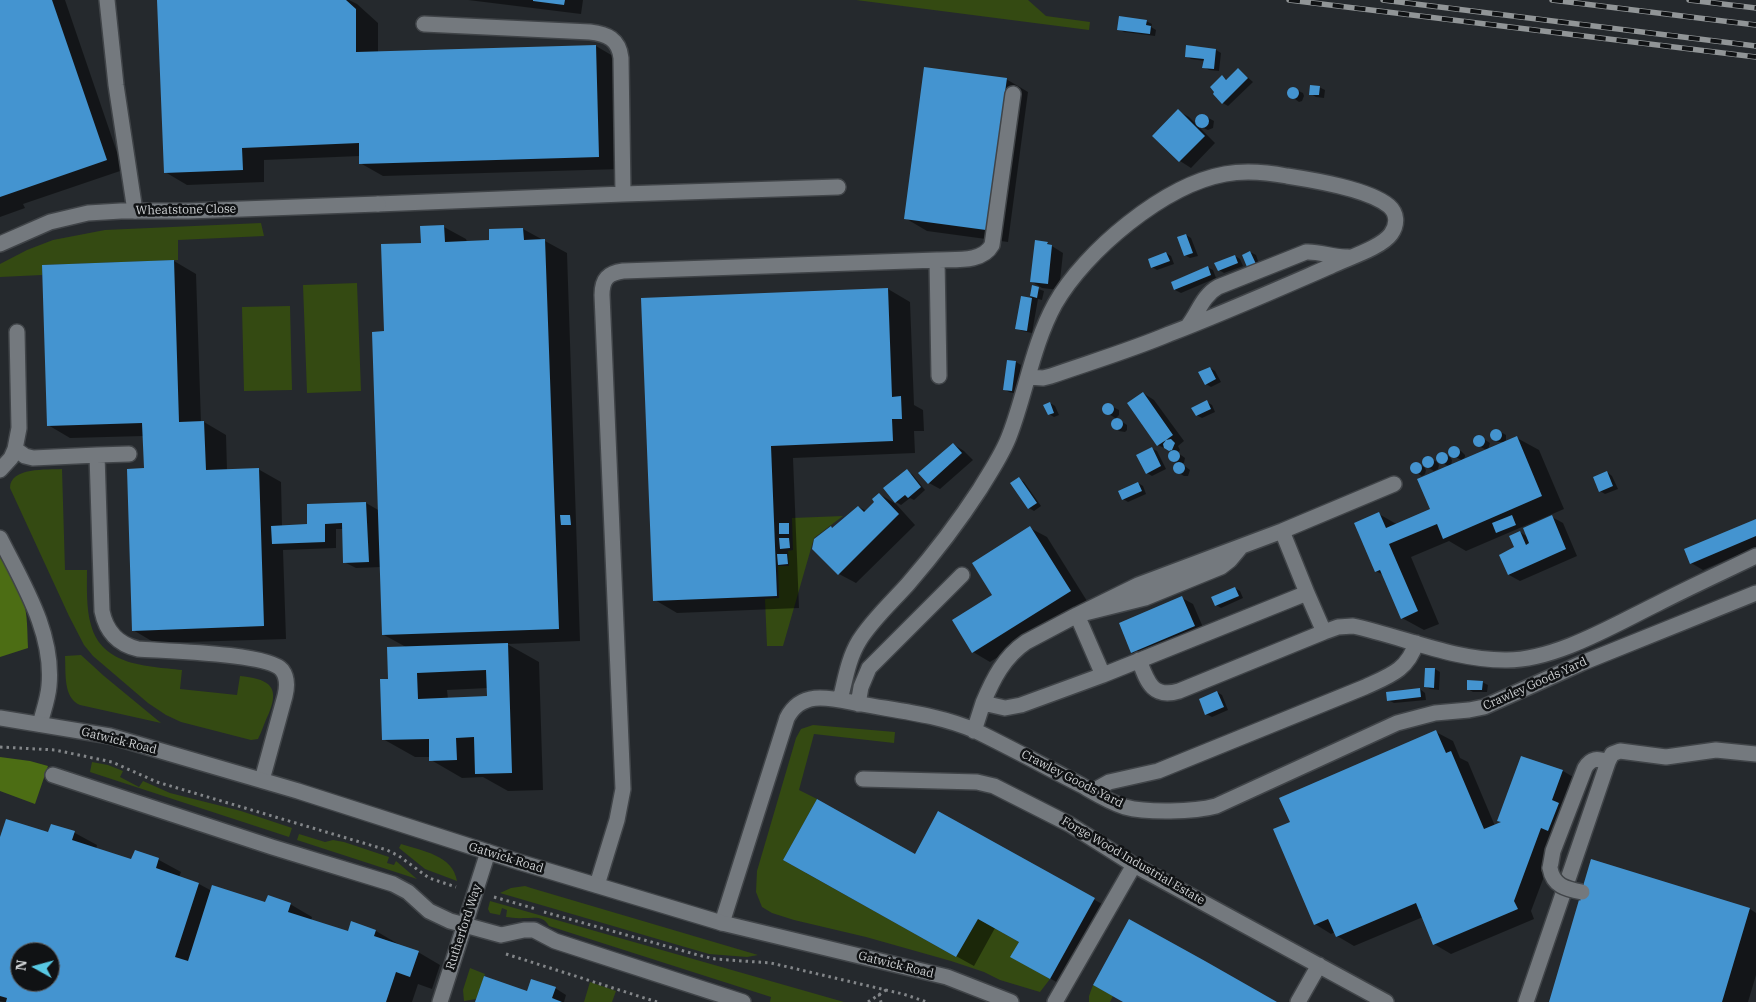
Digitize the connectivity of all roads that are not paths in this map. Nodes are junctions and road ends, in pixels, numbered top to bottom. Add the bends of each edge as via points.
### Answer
1 (107, 0) edge
2 (424, 24) dead end
3 (1013, 94) dead end
4 (838, 187) dead end
5 (623, 194) junction
6 (135, 211) junction
7 (0, 244) edge
8 (1352, 256) junction
9 (937, 260) junction
10 (1187, 327) junction
11 (17, 332) dead end
12 (939, 376) dead end
13 (1029, 376) junction
14 (15, 449) junction
15 (129, 454) dead end
16 (97, 455) junction
17 (0, 470) edge
18 (1394, 484) dead end
19 (1282, 531) junction
20 (0, 538) edge
21 (1756, 556) edge
22 (962, 575) dead end
23 (1307, 593) junction
24 (1756, 593) edge
25 (1077, 615) junction
26 (1324, 632) junction
27 (1416, 643) junction
28 (1139, 660) junction
29 (1103, 675) junction
30 (840, 700) junction
31 (983, 703) junction
32 (858, 704) junction
33 (0, 718) edge
34 (40, 724) junction
35 (974, 730) junction
36 (1756, 754) edge
37 (1608, 762) junction
38 (53, 775) dead end
39 (863, 779) dead end
40 (262, 780) junction
41 (1093, 792) junction
42 (488, 852) junction
43 (1134, 865) junction
44 (597, 885) junction
45 (1582, 892) dead end
46 (722, 923) junction
47 (465, 925) junction
48 (1319, 965) junction
49 (440, 1002) edge
50 (743, 1002) edge
51 (1011, 1002) edge
52 (1055, 1002) edge
53 (1298, 1002) edge
54 (1386, 1002) edge
55 (1526, 1002) edge

1 - 6 street
2 - 5 street via 590,32 615,41 621,58
3 - 9 street via 992,245 986,253 974,258
4 - 5 street, Wheatstone Close
5 - 6 street, Wheatstone Close
6 - 7 street, Wheatstone Close via 65,217
8 - 10 street
8 - 10 street via 1306,252 1218,287 1207,295
8 - 13 street via 1381,242 1394,228 1395,214 1379,199 1333,185 1268,172 1223,174 1189,185 1147,209 1082,267 1055,305
9 - 12 street
9 - 44 street via 624,271 614,272 605,278 602,295 622,789 617,820
10 - 13 street via 1051,376
11 - 14 street via 19,428
13 - 30 street via 1002,451 938,548 860,640
14 - 16 street via 33,458
14 - 17 street
15 - 16 street
16 - 40 street via 102,611 106,627 118,641 130,648 247,658 270,663 282,670 287,683 285,696
18 - 19 street
19 - 23 street
19 - 25 street via 1138,585
20 - 34 street via 36,609 48,654 49,687
21 - 27 street via 1602,631 1534,656 1514,660 1486,659
22 - 32 street via 870,668 861,687
23 - 26 street
23 - 28 street
24 - 41 street, Crawley Goods Yard via 1582,663 1484,707 1435,713 1398,723 1209,808 1138,809
25 - 29 street
25 - 31 street via 1018,647 996,674
26 - 27 street via 1354,626
26 - 28 street via 1174,692 1155,690
27 - 41 street via 1412,656 1389,676 1158,771 1109,782
28 - 29 street
29 - 31 street via 1021,706 1005,708
30 - 32 street, Crawley Goods Yard
30 - 46 street, Crawley Goods Yard via 809,698 791,711
31 - 35 street
32 - 35 street, Crawley Goods Yard via 924,716
33 - 34 street, Gatwick Road
34 - 40 street, Gatwick Road via 110,736
35 - 41 street, Crawley Goods Yard
36 - 37 street via 1716,750 1666,757 1620,751 1612,754
37 - 45 street, bridge via 1595,758 1585,768 1553,851 1550,868 1557,884
37 - 55 street
38 - 47 street via 393,884 435,914
39 - 43 street, Forge Wood Industrial Estate via 988,784 1081,830
40 - 42 street, Gatwick Road
42 - 44 street, Gatwick Road
42 - 47 street, Rutherford Way
43 - 48 street, Forge Wood Industrial Estate
43 - 52 street
44 - 46 street, Gatwick Road
46 - 51 street, Gatwick Road via 947,978
47 - 49 street, Rutherford Way
47 - 50 street via 501,935 534,930 554,941
48 - 53 street
48 - 54 street, Forge Wood Industrial Estate

